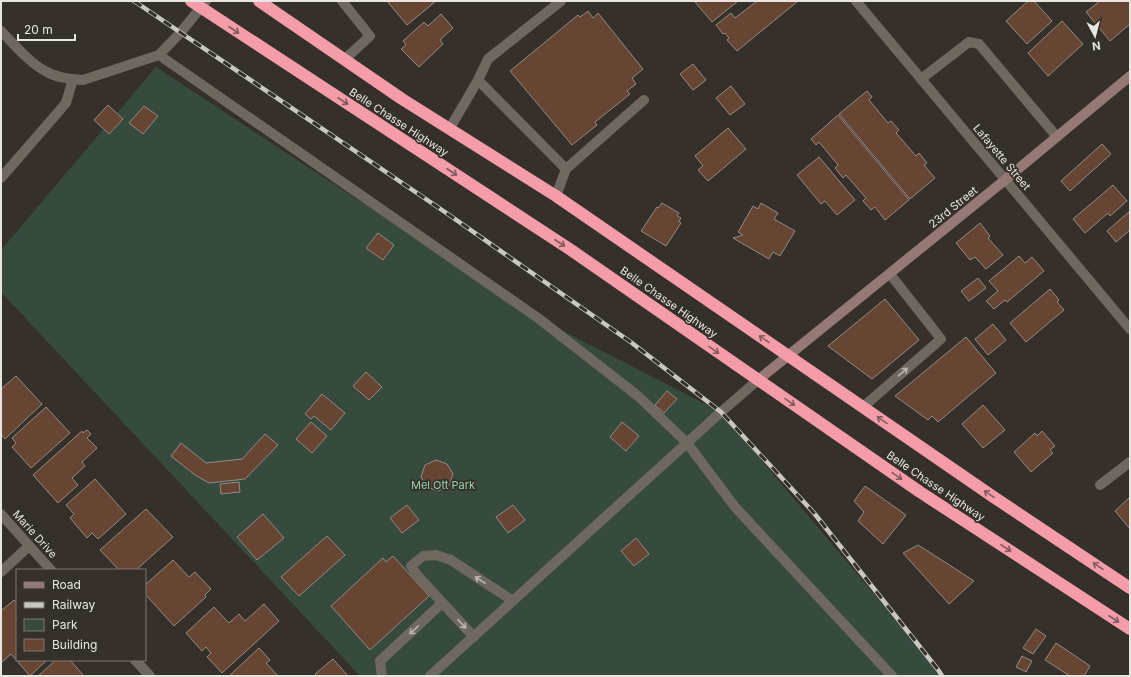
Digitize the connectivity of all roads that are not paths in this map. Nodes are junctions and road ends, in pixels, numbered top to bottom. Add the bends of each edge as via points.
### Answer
1 (190, 1) edge
2 (259, 1) edge
3 (342, 1) edge
4 (561, 1) edge
5 (856, 1) edge
6 (204, 5) edge
7 (1, 31) edge
8 (158, 55) junction
9 (345, 59) junction
10 (1130, 76) edge
11 (921, 78) junction
12 (73, 80) junction
13 (478, 80) junction
14 (644, 100) dead end
15 (450, 128) junction
16 (1057, 137) junction
17 (566, 169) junction
18 (1, 178) edge
19 (1006, 180) junction
20 (556, 196) junction
21 (890, 274) junction
22 (1130, 329) edge
23 (788, 356) junction
24 (758, 380) junction
25 (863, 407) junction
26 (687, 443) junction
27 (1130, 462) edge
28 (1100, 485) dead end
29 (1, 514) edge
30 (29, 546) junction
31 (49, 569) edge
32 (1, 572) edge
33 (1130, 588) edge
34 (513, 601) junction
35 (442, 603) junction
36 (1130, 629) edge
37 (474, 637) junction
38 (136, 661) edge
39 (150, 676) edge
40 (382, 676) edge
41 (430, 676) edge
42 (892, 676) edge

1 - 6 highway, Belle Chasse Highway
2 - 9 highway, Belle Chasse Highway
3 - 9 street via 370,36
4 - 13 street via 488,59
5 - 11 street, Lafayette Street
6 - 8 street via 182,32
6 -> 24 highway, Belle Chasse Highway via 571,250
7 - 12 street via 47,72
8 - 12 street via 83,80
8 - 26 street via 538,318 638,396
9 - 15 highway, Belle Chasse Highway via 402,99
10 - 16 street, 23rd Street
11 - 16 street via 969,42 979,44
11 - 19 street, Lafayette Street
12 - 18 street via 66,103
13 - 15 street
13 - 17 street
14 - 17 street
15 - 20 highway, Belle Chasse Highway
16 - 19 street, 23rd Street
17 - 20 street
19 - 21 street, 23rd Street
19 - 22 street, Lafayette Street
23 -> 20 highway, Belle Chasse Highway
21 - 23 street, 23rd Street
25 -> 21 street via 941,339
23 - 24 street, 23rd Street
23 - 25 highway, Belle Chasse Highway
24 - 26 street
24 -> 36 highway, Belle Chasse Highway via 920,492
33 -> 25 highway, Belle Chasse Highway
26 - 34 street
26 - 42 street via 735,507
27 - 28 street
29 - 30 street, Marie Drive
30 - 31 street, Marie Drive
30 - 32 street
34 -> 35 street via 451,560 436,555 423,556 411,566
34 - 37 street
35 -> 37 street
35 -> 40 street via 380,661
37 - 41 street
38 - 39 street

